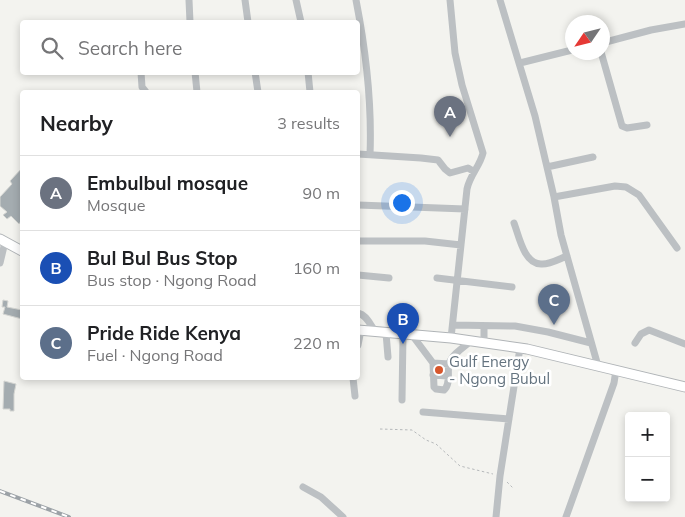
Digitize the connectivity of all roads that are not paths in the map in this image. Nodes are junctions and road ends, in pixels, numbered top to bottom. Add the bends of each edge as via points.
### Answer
1 (189, 0) edge
2 (245, 0) edge
3 (296, 0) edge
4 (356, 0) edge
5 (450, 0) edge
6 (500, 0) edge
7 (190, 20) edge
8 (248, 20) edge
9 (301, 20) edge
10 (359, 20) edge
11 (360, 23) edge
12 (685, 24) edge
13 (610, 41) edge
14 (565, 52) edge
15 (604, 60) edge
16 (520, 63) junction
17 (141, 75) edge
18 (195, 75) edge
19 (256, 75) edge
20 (308, 75) edge
21 (144, 90) edge
22 (197, 90) edge
23 (258, 90) edge
24 (310, 90) edge
25 (647, 125) dead end
26 (360, 154) edge
27 (370, 155) junction
28 (593, 157) dead end
29 (547, 167) junction
30 (473, 171) junction
31 (554, 197) junction
32 (360, 205) edge
33 (465, 209) junction
34 (514, 224) dead end
35 (2, 241) edge
36 (360, 241) edge
37 (461, 245) junction
38 (677, 248) dead end
39 (20, 250) edge
40 (567, 256) junction
41 (0, 263) edge
42 (360, 275) edge
43 (389, 278) dead end
44 (438, 278) dead end
45 (458, 280) junction
46 (512, 287) dead end
47 (360, 314) edge
48 (453, 324) junction
49 (484, 326) junction
50 (360, 330) edge
51 (376, 332) junction
52 (386, 333) junction
53 (407, 335) junction
54 (451, 338) junction
55 (471, 341) junction
56 (484, 343) junction
57 (591, 343) junction
58 (635, 343) dead end
59 (685, 344) edge
60 (520, 348) junction
61 (388, 357) dead end
62 (433, 363) junction
63 (449, 364) junction
64 (598, 366) junction
65 (616, 370) junction
66 (433, 375) junction
67 (448, 376) junction
68 (353, 380) edge
69 (685, 387) edge
70 (355, 396) dead end
71 (402, 400) dead end
72 (423, 412) dead end
73 (509, 419) junction
74 (303, 487) dead end
75 (344, 517) edge
76 (496, 517) edge
77 (566, 517) edge

1 - 7 street
2 - 8 street
3 - 9 street
4 - 10 street
5 - 30 street via 455,53 483,153
6 - 16 street
11 - 27 street via 371,122
12 - 13 street
14 - 16 street
15 - 25 street via 622,126
16 - 29 street
17 - 21 street
18 - 22 street
19 - 23 street
20 - 24 street
26 - 27 street
27 - 30 street via 438,160 450,172 468,168
28 - 29 street
29 - 31 street
30 - 33 street
31 - 38 street via 615,186 626,187 639,196
31 - 40 street
32 - 33 street
33 - 37 street
34 - 40 street via 533,262 544,264
35 - 39 main road
35 - 41 street
36 - 37 street via 425,241
37 - 45 street
40 - 57 street
42 - 43 street
44 - 45 street
45 - 46 street
45 - 48 street
47 - 51 street
48 - 49 street
48 - 54 street
49 - 56 street
49 - 57 street via 515,326
50 - 51 main road
51 - 52 main road
52 - 53 main road
52 - 61 street
53 - 54 main road
53 - 62 street
53 - 71 street
54 - 55 main road
55 - 56 main road
55 - 63 street via 455,354
56 - 60 main road
57 - 64 street
58 - 59 street via 641,334 649,330
60 - 64 main road
60 - 73 street
62 - 63 street
62 - 66 street
63 - 67 street
64 - 65 main road
65 - 69 main road
65 - 77 street
66 - 67 street
66 - 67 street via 434,387 444,390
68 - 70 street
72 - 73 street
73 - 76 street
74 - 75 street via 321,497

